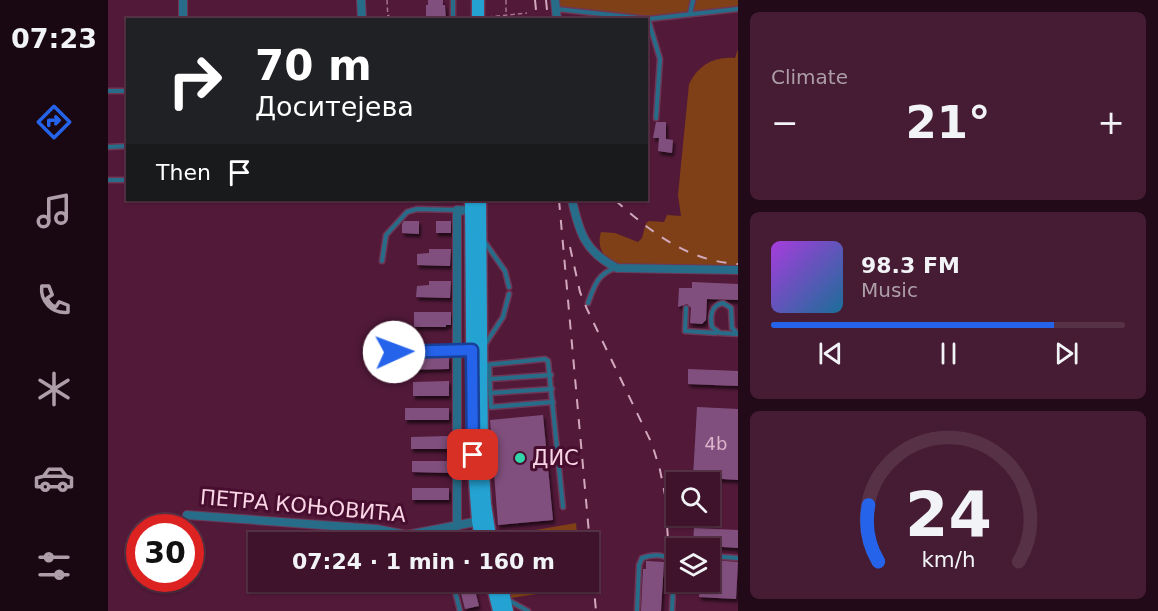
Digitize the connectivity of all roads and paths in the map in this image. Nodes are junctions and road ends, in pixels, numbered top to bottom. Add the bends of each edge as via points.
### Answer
1 (183, 0) edge
2 (361, 0) edge
3 (387, 0) edge
4 (453, 0) edge
5 (470, 0) edge
6 (478, 0) edge
7 (506, 0) edge
8 (555, 0) edge
9 (693, 0) edge
10 (556, 9) junction
11 (738, 9) edge
12 (527, 13) dead end
13 (388, 14) junction
14 (690, 14) junction
15 (506, 16) junction
16 (183, 18) edge
17 (362, 18) edge
18 (388, 18) edge
19 (391, 18) edge
20 (453, 18) edge
21 (476, 18) edge
22 (476, 18) edge
23 (486, 18) edge
24 (557, 18) edge
25 (639, 18) edge
26 (648, 19) joint
27 (108, 91) edge
28 (126, 91) edge
29 (656, 118) dead end
30 (126, 146) edge
31 (108, 147) edge
32 (108, 180) edge
33 (126, 180) edge
34 (572, 201) edge
35 (476, 205) edge
36 (457, 210) junction
37 (480, 235) junction
38 (382, 261) dead end
39 (617, 268) junction
40 (738, 270) edge
41 (509, 287) dead end
42 (509, 294) dead end
43 (588, 303) dead end
44 (686, 308) dead end
45 (720, 333) junction
46 (738, 334) edge
47 (457, 351) junction
48 (477, 351) junction
49 (394, 352) dead end
50 (481, 365) junction
51 (551, 375) junction
52 (490, 379) junction
53 (552, 389) junction
54 (490, 393) junction
55 (553, 402) junction
56 (563, 507) dead end
57 (204, 516) edge
58 (482, 520) junction
59 (457, 526) junction
60 (482, 532) edge
61 (487, 532) edge
62 (666, 556) edge
63 (720, 557) edge
64 (738, 558) edge
65 (455, 592) edge
66 (494, 592) edge
67 (673, 592) edge
68 (506, 605) edge
69 (459, 611) edge
70 (498, 611) edge
71 (528, 611) edge
72 (637, 611) edge
73 (672, 611) edge

1 - 16 street
2 - 17 street
3 - 13 path
4 - 20 lane
5 - 21 main road
6 - 22 main road
7 - 15 path
8 - 10 street
9 - 14 lane
10 - 24 street
10 - 25 lane
11 - 14 lane
12 - 15 path
13 - 18 path
13 - 19 path
14 - 26 lane
15 - 23 path
26 - 29 lane via 660,59
27 - 28 lane
30 - 31 lane
32 - 33 lane
34 - 39 street via 581,235 589,248
35 - 36 street
35 - 37 main road
35 - 48 main road
36 - 38 lane via 407,212 386,235
36 - 47 street
37 - 41 lane via 505,272
37 - 48 main road
39 - 40 street
39 - 43 lane via 601,275
42 - 48 lane via 503,316
44 - 45 lane via 685,332
45 - 46 lane
45 - 46 lane via 712,327 712,310 723,303 731,308 732,328
47 - 48 street
47 - 49 street
47 - 59 street
48 - 50 main road
50 - 51 lane via 545,359
50 - 52 lane
50 - 58 main road via 473,455
51 - 52 lane
51 - 53 lane
52 - 54 lane
53 - 54 lane
53 - 55 lane
54 - 55 lane via 491,407
55 - 56 lane
57 - 59 street, ПЕТРА КОЊОВИЋА via 376,529 404,535
58 - 59 street, ПЕТРА КОЊОВИЋА
58 - 60 main road
58 - 61 main road
62 - 72 lane via 642,558
63 - 64 lane
65 - 69 lane
66 - 70 main road
67 - 73 lane
68 - 71 lane

